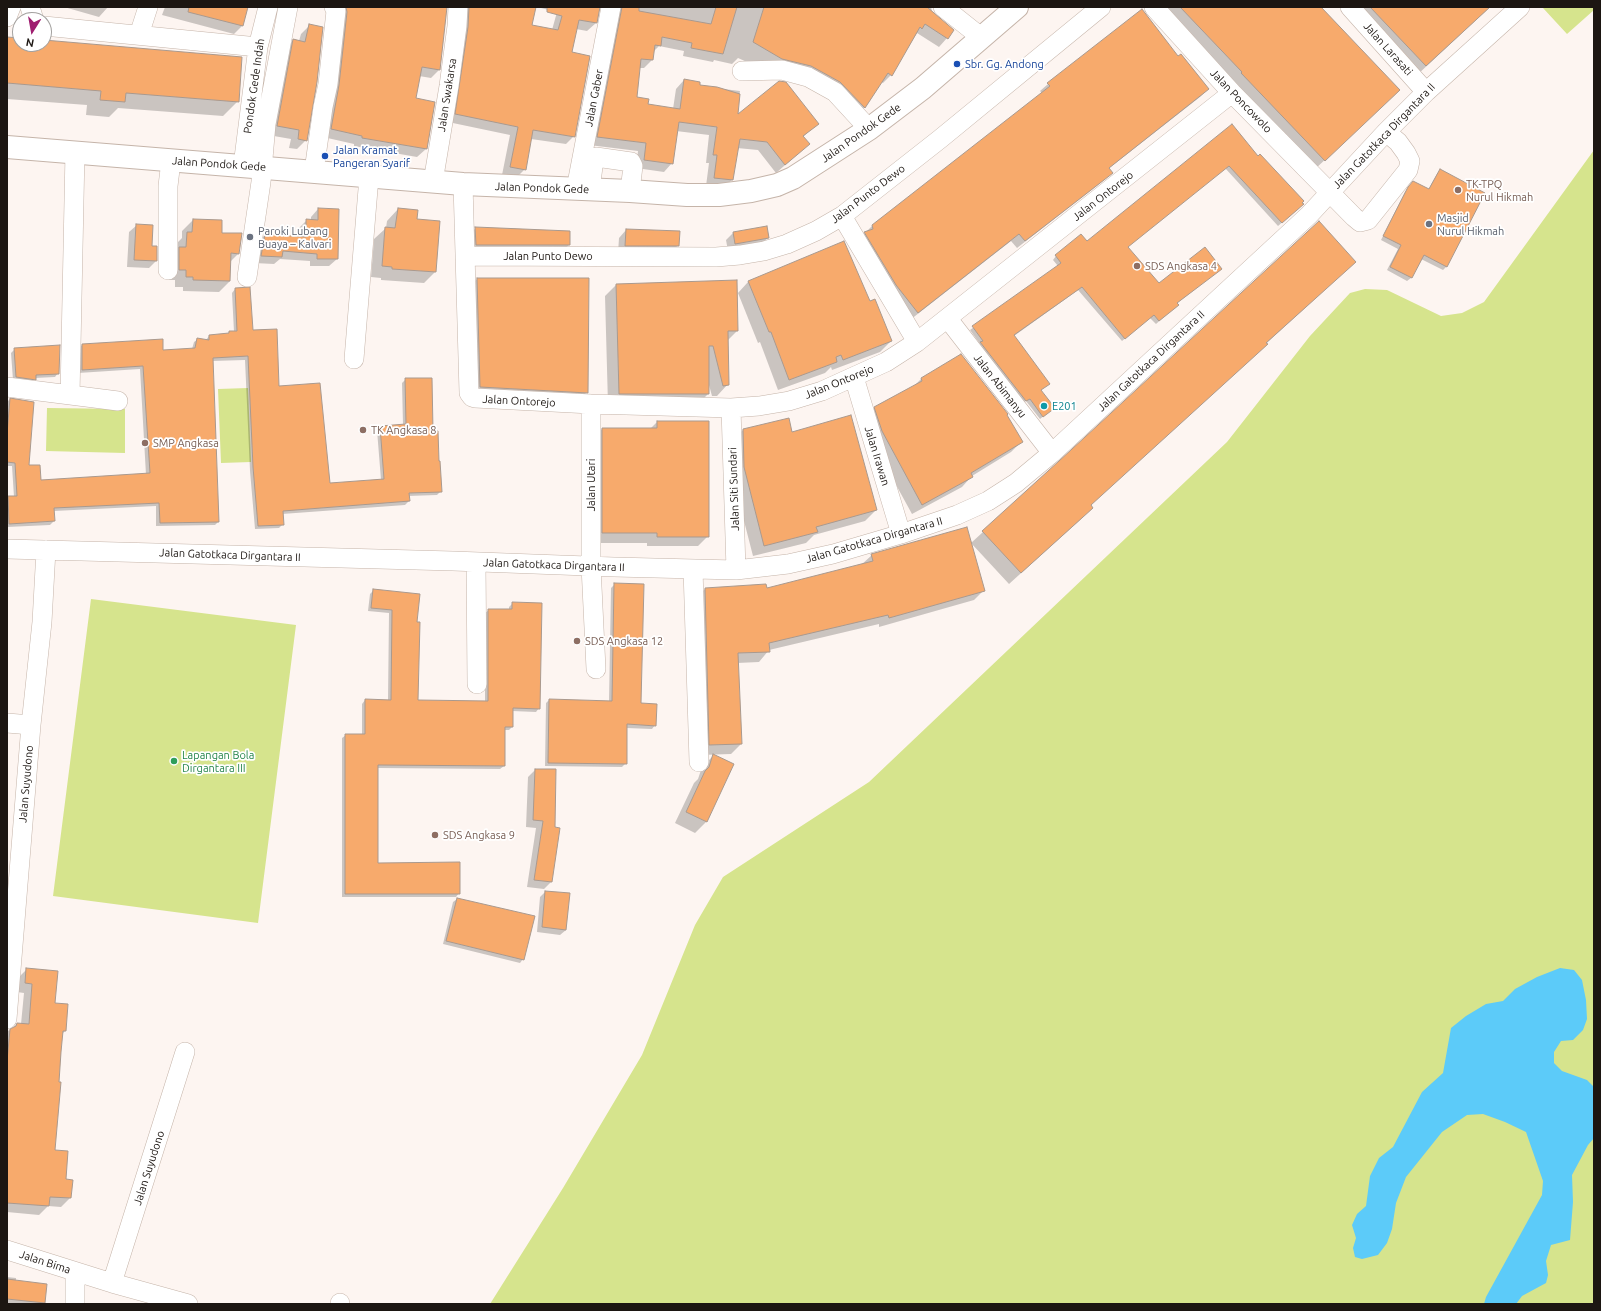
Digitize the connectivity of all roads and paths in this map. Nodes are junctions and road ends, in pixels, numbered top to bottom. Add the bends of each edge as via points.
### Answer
1 (11, 7) edge
2 (148, 7) edge
3 (268, 7) edge
4 (288, 7) edge
5 (334, 7) edge
6 (458, 7) edge
7 (611, 7) edge
8 (943, 7) edge
9 (1017, 7) edge
10 (1101, 7) edge
11 (1154, 7) edge
12 (1350, 7) edge
13 (1520, 7) edge
14 (7, 17) edge
15 (52, 27) edge
16 (139, 35) junction
17 (982, 38) junction
18 (258, 47) junction
19 (742, 71) dead end
20 (1426, 92) junction
21 (1232, 93) junction
22 (869, 129) junction
23 (1386, 132) junction
24 (7, 147) edge
25 (75, 152) junction
26 (171, 161) junction
27 (253, 167) junction
28 (314, 171) junction
29 (369, 177) junction
30 (433, 182) junction
31 (464, 184) junction
32 (583, 190) junction
33 (630, 191) junction
34 (1331, 192) junction
35 (842, 216) junction
36 (465, 256) junction
37 (168, 270) dead end
38 (247, 277) dead end
39 (948, 319) junction
40 (917, 342) junction
41 (354, 358) dead end
42 (854, 377) junction
43 (7, 387) edge
44 (70, 395) junction
45 (118, 401) dead end
46 (591, 404) junction
47 (731, 408) junction
48 (1052, 453) junction
49 (901, 534) junction
50 (7, 548) edge
51 (46, 550) junction
52 (476, 562) junction
53 (591, 566) junction
54 (693, 569) junction
55 (736, 570) junction
56 (596, 669) dead end
57 (477, 684) dead end
58 (7, 723) edge
59 (31, 725) junction
60 (699, 762) dead end
61 (14, 851) edge
62 (7, 1019) edge
63 (185, 1052) dead end
64 (7, 1250) edge
65 (75, 1272) junction
66 (112, 1283) junction
67 (154, 1299) edge
68 (75, 1304) edge
69 (188, 1304) edge

1 - 14 street
2 - 16 street
3 - 18 street, Pondok Gede Indah
4 - 27 street via 266,124
5 - 28 street via 336,11 328,84
6 - 30 street, Jalan Swakarsa via 449,86
7 - 32 street, Jalan Gaber
8 - 17 street
9 - 17 main road, Jalan Pondok Gede
10 - 35 street, Jalan Punto Dewo
11 - 21 street, Jalan Poncowolo
12 - 20 street, Jalan Larasati
13 - 20 street, Jalan Gatotkaca Dirgantara II
15 - 16 street
16 - 18 street
17 - 22 main road, Jalan Pondok Gede
18 - 27 street, Pondok Gede Indah
19 - 22 street via 782,70 808,77 835,92
20 - 23 street, Jalan Gatotkaca Dirgantara II
21 - 34 street, Jalan Poncowolo
21 - 39 street, Jalan Ontorejo
22 - 33 main road, Jalan Pondok Gede via 808,170 777,185 719,194 687,195
23 - 34 street, Jalan Gatotkaca Dirgantara II
23 - 34 street, Jalan Poncowolo via 1398,142 1410,161 1408,170 1368,220 1360,222
24 - 25 main road, Jalan Pondok Gede
25 - 26 main road, Jalan Pondok Gede
25 - 44 street
26 - 27 main road, Jalan Pondok Gede
26 - 37 street via 168,186
27 - 28 main road, Jalan Pondok Gede
27 - 38 street
28 - 29 main road, Jalan Pondok Gede
29 - 30 main road, Jalan Pondok Gede
29 - 41 street
30 - 31 main road, Jalan Pondok Gede
31 - 32 main road, Jalan Pondok Gede
31 - 36 street, Jalan Ontorejo
32 - 33 main road, Jalan Pondok Gede
32 - 33 street via 596,157 631,162
34 - 48 street, Jalan Gatotkaca Dirgantara II
35 - 36 street, Jalan Punto Dewo via 787,244 740,255
35 - 40 street
36 - 46 street, Jalan Ontorejo via 470,396
39 - 40 street, Jalan Ontorejo
39 - 48 street, Jalan Abimanyu
40 - 42 street, Jalan Ontorejo via 886,362
42 - 47 street, Jalan Ontorejo via 822,391 789,401
42 - 49 street, Jalan Irawan
43 - 44 street
44 - 45 street
46 - 47 street, Jalan Ontorejo
46 - 53 street, Jalan Utari
47 - 55 street, Jalan Siti Sundari
48 - 49 street, Jalan Gatotkaca Dirgantara II via 1016,483 988,500 957,515
49 - 55 street, Jalan Gatotkaca Dirgantara II via 788,564
50 - 51 street, Jalan Gatotkaca Dirgantara II
51 - 52 street, Jalan Gatotkaca Dirgantara II
51 - 59 street, Jalan Suyudono via 42,622
52 - 53 street, Jalan Gatotkaca Dirgantara II
52 - 57 street
53 - 54 street, Jalan Gatotkaca Dirgantara II
53 - 56 street, Jalan Utari
54 - 55 street, Jalan Gatotkaca Dirgantara II
54 - 60 street
58 - 59 street
59 - 61 street, Jalan Suyudono
61 - 62 street, Jalan Suyudono
63 - 66 street, Jalan Suyudono
64 - 65 street, Jalan Bima
65 - 66 street
65 - 68 street, Jalan Bima
66 - 67 street
67 - 69 street

